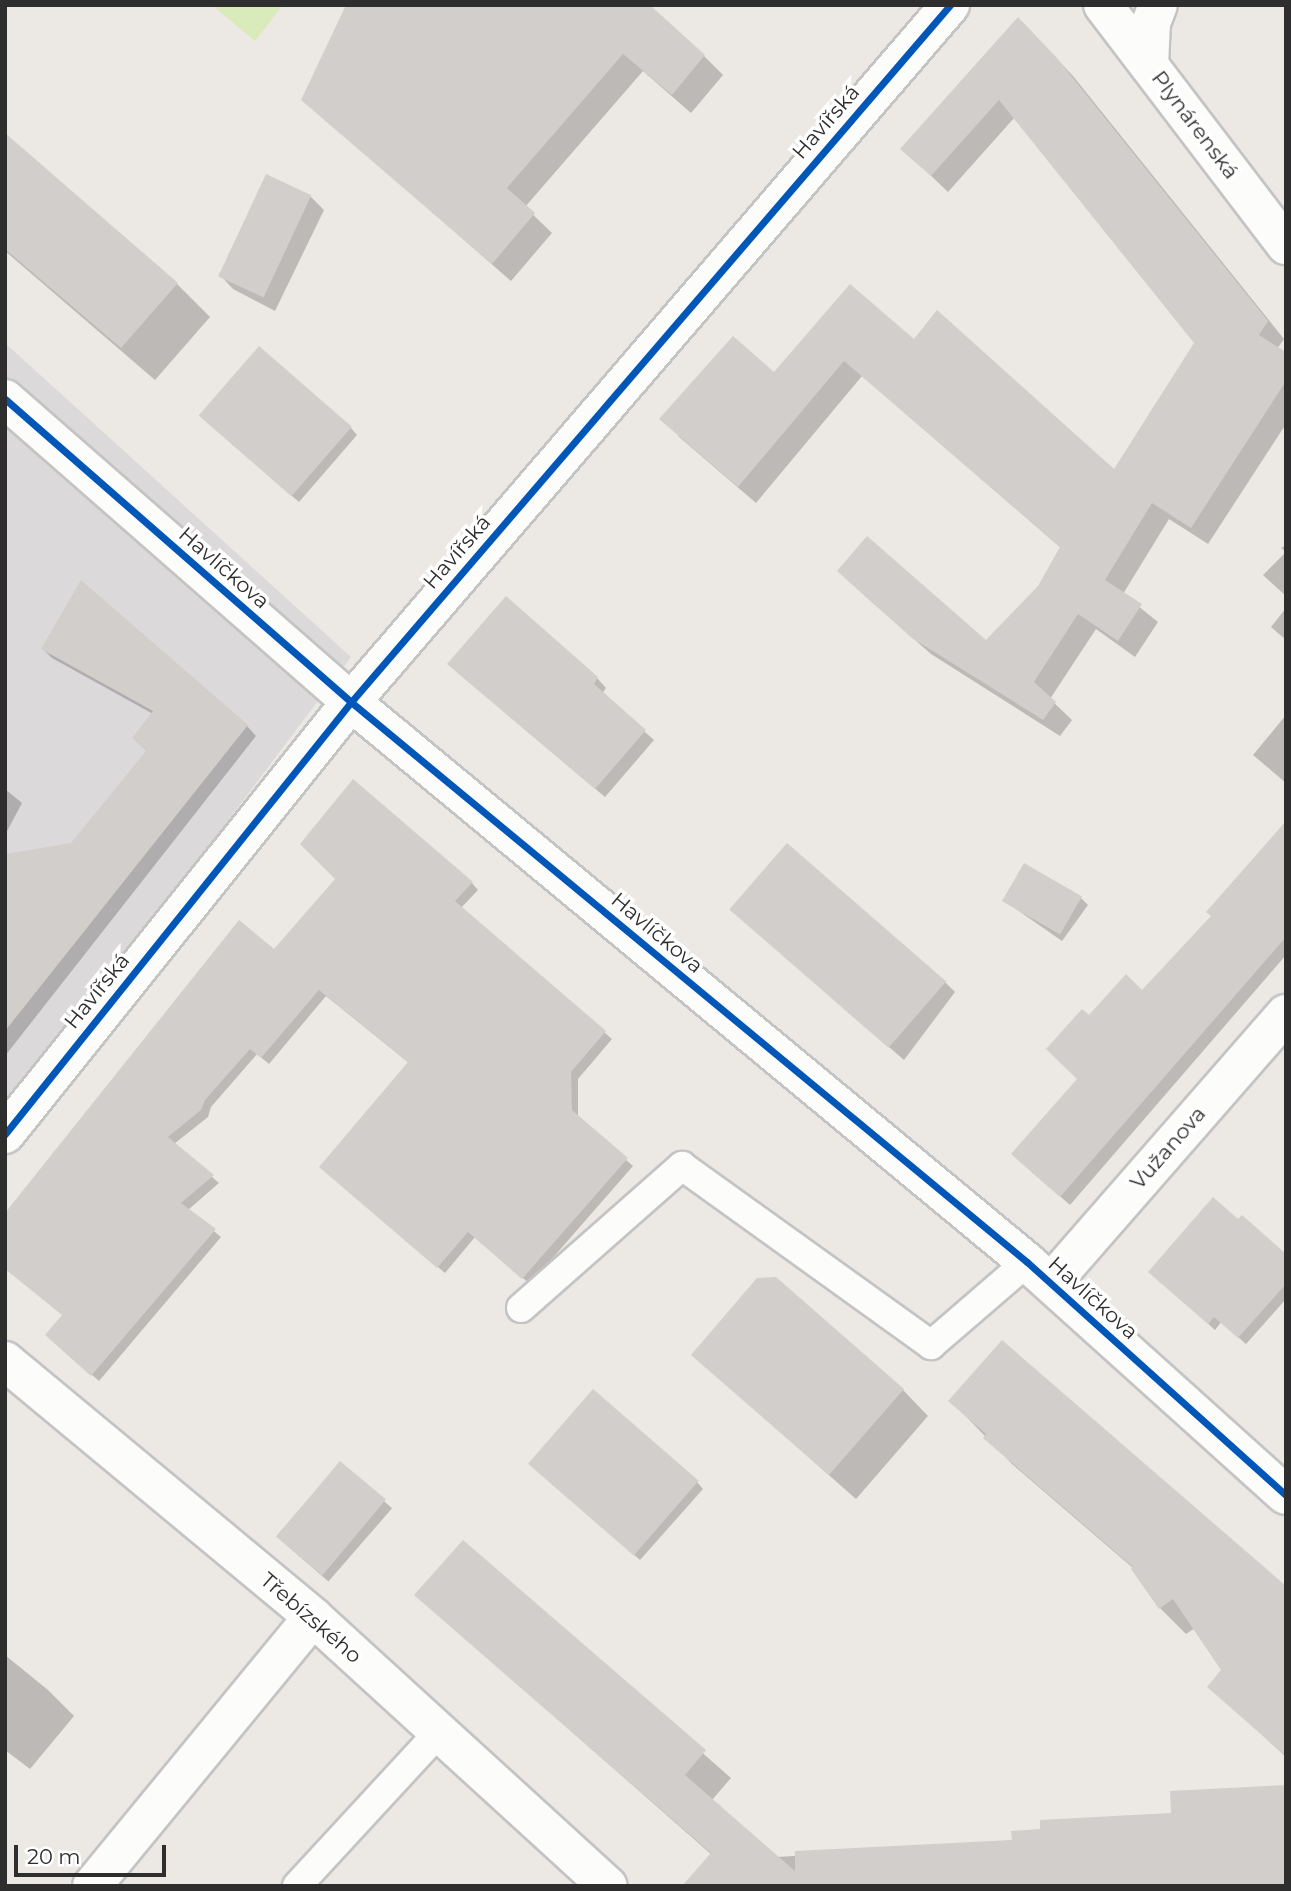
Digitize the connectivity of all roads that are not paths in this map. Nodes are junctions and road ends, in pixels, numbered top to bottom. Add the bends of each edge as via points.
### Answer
1 (950, 5) edge
2 (1103, 5) edge
3 (1158, 5) edge
4 (1149, 65) junction
5 (1286, 245) edge
6 (5, 400) edge
7 (351, 702) junction
8 (1286, 1014) edge
9 (5, 1134) edge
10 (1039, 1272) junction
11 (521, 1308) dead end
12 (5, 1360) edge
13 (1286, 1495) edge
14 (313, 1617) junction
15 (439, 1732) junction
16 (92, 1886) edge
17 (297, 1886) edge
18 (608, 1886) edge

1 - 7 street, Havířská
2 - 4 street, Plynárenská
3 - 4 street via 1151,23
4 - 5 street, Plynárenská
6 - 7 street, Havlíčkova
7 - 9 street, Havířská
7 - 10 street, Havlíčkova
8 - 10 street, Vužanova
10 - 11 lane via 931,1345 682,1166
10 - 13 street, Havlíčkova
12 - 14 street, Třebízského
14 - 15 street, Třebízského
14 - 16 street
15 - 17 lane
15 - 18 street, Třebízského

